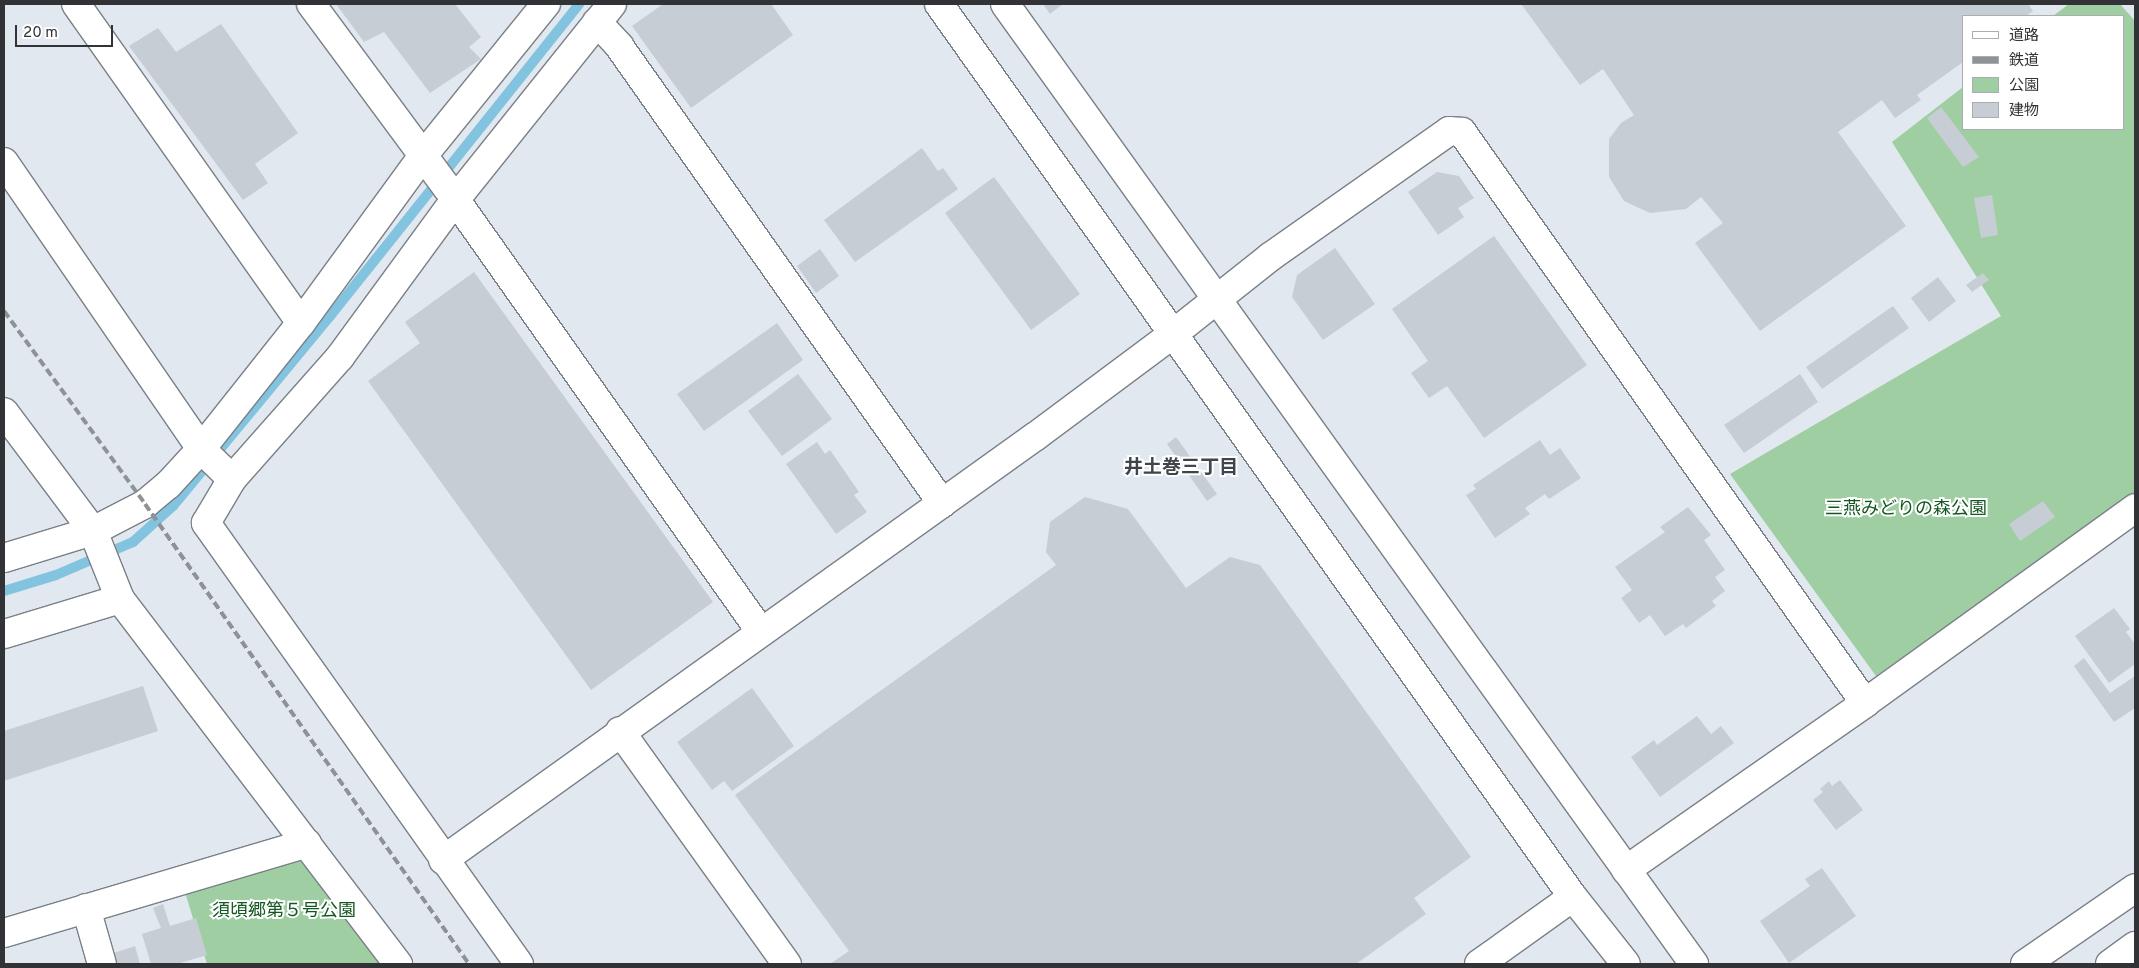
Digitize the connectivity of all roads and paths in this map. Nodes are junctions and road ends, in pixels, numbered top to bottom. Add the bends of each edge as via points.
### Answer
1 (76, 4) edge
2 (311, 4) edge
3 (546, 4) edge
4 (939, 4) edge
5 (1005, 4) edge
6 (604, 13) edge
7 (4, 162) edge
8 (426, 163) junction
9 (451, 195) junction
10 (1216, 299) junction
11 (301, 324) junction
12 (1173, 334) junction
13 (4, 412) edge
14 (201, 448) junction
15 (232, 479) junction
16 (942, 503) junction
17 (2135, 508) edge
18 (96, 538) junction
19 (4, 558) edge
20 (117, 593) junction
21 (761, 632) junction
22 (4, 634) edge
23 (1865, 703) junction
24 (620, 730) junction
25 (307, 843) junction
26 (443, 860) junction
27 (1626, 870) junction
28 (2135, 888) edge
29 (1573, 897) junction
30 (86, 908) junction
31 (4, 933) edge
32 (2135, 946) edge
33 (102, 964) edge
34 (398, 964) edge
35 (519, 964) edge
36 (787, 964) edge
37 (1479, 964) edge
38 (1626, 964) edge
39 (1694, 964) edge
40 (2025, 964) edge
41 (2110, 964) edge

1 - 11 street
2 - 8 street
3 - 8 street
4 - 12 street
5 - 10 street
6 - 9 street
6 - 16 street via 619,46
7 - 14 street
8 - 9 street
8 - 11 street
9 - 15 street via 340,357
9 - 21 street
10 - 12 street
10 - 23 street via 1449,131 1462,132
10 - 27 street
11 - 14 street
12 - 16 street
12 - 29 street
13 - 18 street
14 - 15 street
14 - 18 street via 145,504
15 - 26 street via 206,523
16 - 21 street
17 - 23 street
18 - 19 street
18 - 20 street
20 - 22 street
20 - 25 street
21 - 24 street
23 - 27 street
24 - 26 street
24 - 36 street
25 - 30 street
25 - 34 street
26 - 35 street
27 - 39 street
28 - 40 street
29 - 37 street
29 - 38 street
30 - 31 street
30 - 33 street
32 - 41 street

